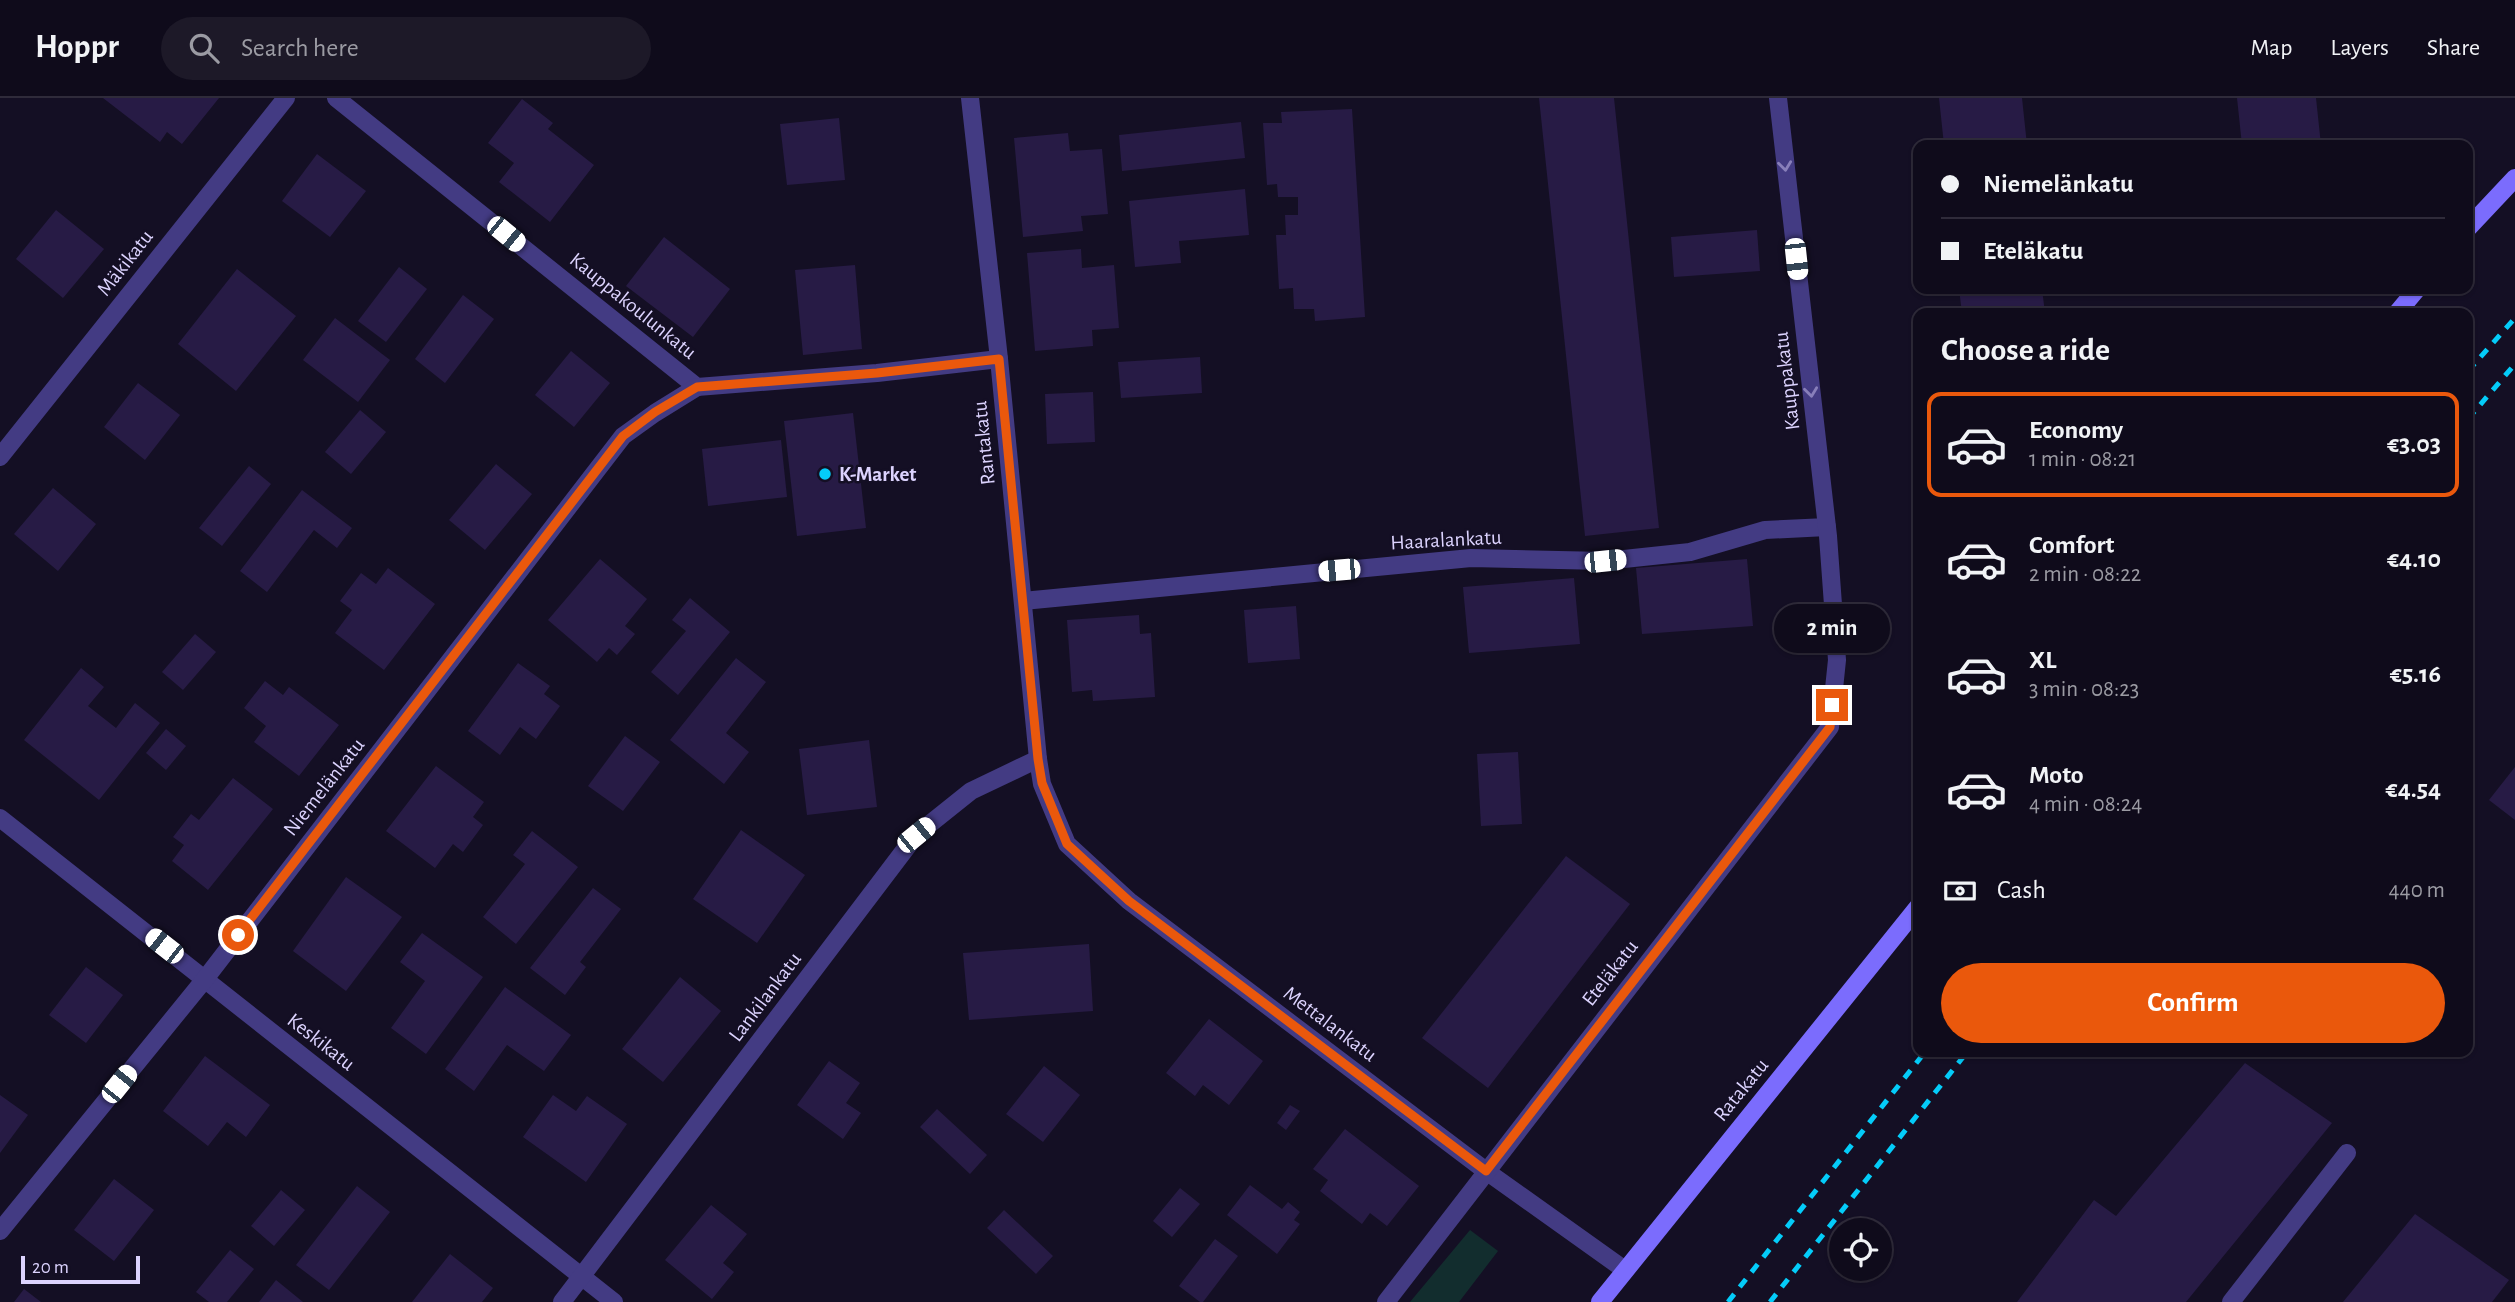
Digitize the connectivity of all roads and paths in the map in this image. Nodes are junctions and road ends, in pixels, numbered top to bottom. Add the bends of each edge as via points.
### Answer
1 (286, 98) edge
2 (336, 98) edge
3 (970, 98) edge
4 (1778, 98) edge
5 (2515, 178) edge
6 (2473, 222) edge
7 (2413, 294) edge
8 (2401, 308) edge
9 (999, 359) junction
10 (697, 387) junction
11 (0, 457) edge
12 (1827, 527) junction
13 (1023, 601) junction
14 (1837, 660) joint
15 (1038, 759) junction
16 (1042, 783) joint
17 (0, 818) edge
18 (1913, 913) edge
19 (205, 979) junction
20 (2347, 1153) dead end
21 (1486, 1171) junction
22 (0, 1231) edge
23 (1625, 1270) junction
24 (582, 1277) junction
25 (562, 1302) edge
26 (614, 1302) edge
27 (1386, 1302) edge
28 (1600, 1302) edge
29 (2231, 1302) edge

1 - 11 street, Mäkikatu
2 - 10 street, Kauppakoulunkatu
3 - 9 street, Rantakatu
4 -> 12 street, Kauppakatu
5 - 6 main road
7 - 8 main road
9 - 10 street, Kauppakoulunkatu
9 - 13 street, Rantakatu
10 - 19 street, Niemelänkatu via 623,436
12 - 13 street, Haaralankatu via 1765,530 1690,552 1605,561 1471,558
12 - 14 street, Kauppakatu
13 - 15 street, Rantakatu
14 - 21 street, Eteläkatu via 1830,727
15 - 16 street, Rantakatu
15 - 24 street, Lankilankatu via 971,791 916,835
16 - 21 street, Mettalankatu via 1067,844 1129,901
17 - 19 street, Keskikatu
18 - 23 main road, Ratakatu
19 - 22 street, Niemelänkatu
19 - 24 street, Keskikatu
20 - 29 street
21 - 23 street, Mettalankatu
21 - 27 street, Eteläkatu
23 - 28 main road, Ratakatu
24 - 25 street, Lankilankatu
24 - 26 street, Keskikatu

